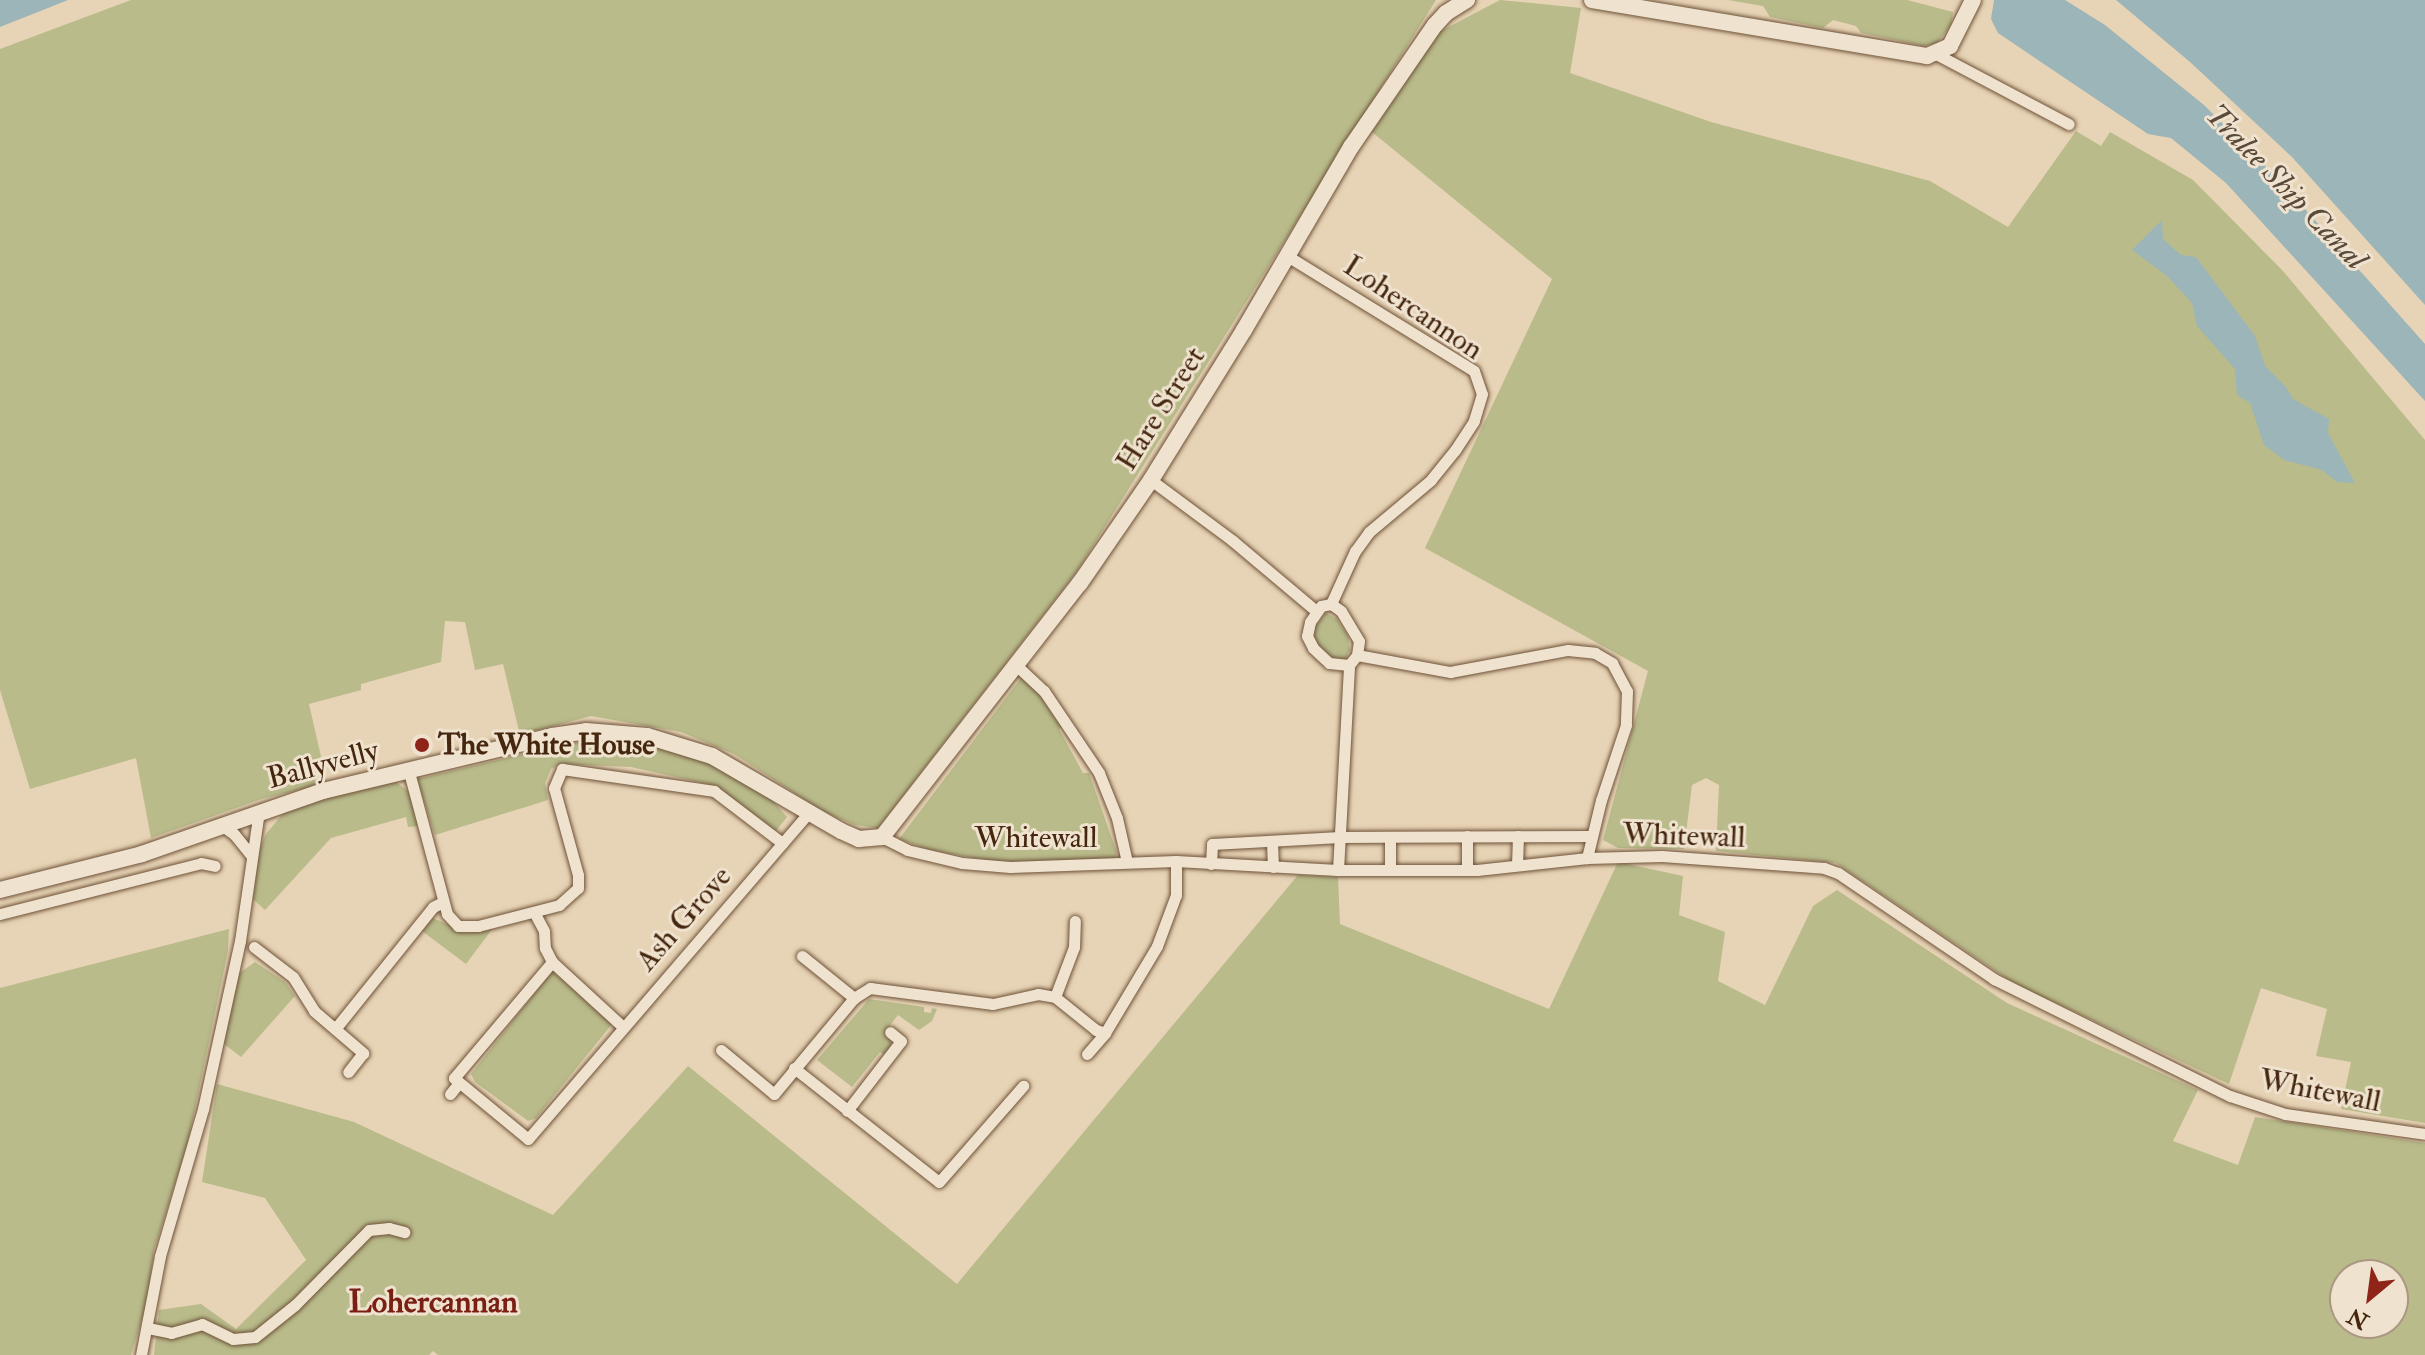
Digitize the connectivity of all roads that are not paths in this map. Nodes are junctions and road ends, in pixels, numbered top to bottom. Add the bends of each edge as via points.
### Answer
1 (1467, 0) edge
2 (1592, 0) edge
3 (1972, 3) edge
4 (1936, 54) junction
5 (2069, 124) dead end
6 (1289, 257) junction
7 (1151, 480) junction
8 (1331, 604) junction
9 (1316, 611) junction
10 (1353, 660) junction
11 (1017, 666) junction
12 (409, 772) junction
13 (259, 811) junction
14 (808, 813) junction
15 (224, 827) junction
16 (1467, 836) junction
17 (1518, 836) junction
18 (1592, 836) junction
19 (882, 837) junction
20 (1340, 837) junction
21 (1390, 837) junction
22 (1272, 841) junction
23 (782, 843) junction
24 (251, 855) junction
25 (1587, 858) junction
26 (1176, 861) junction
27 (1127, 862) junction
28 (1211, 864) junction
29 (1517, 865) junction
30 (215, 866) dead end
31 (1273, 867) junction
32 (1338, 870) junction
33 (1390, 870) junction
34 (1467, 870) junction
35 (48, 877) junction
36 (0, 890) edge
37 (54, 900) junction
38 (443, 902) junction
39 (534, 912) junction
40 (0, 914) edge
41 (1075, 921) dead end
42 (254, 947) dead end
43 (802, 956) dead end
44 (552, 962) junction
45 (1055, 997) junction
46 (854, 998) junction
47 (623, 1027) junction
48 (335, 1029) junction
49 (890, 1032) dead end
50 (1105, 1033) junction
51 (721, 1050) dead end
52 (1087, 1054) dead end
53 (794, 1068) junction
54 (348, 1072) dead end
55 (459, 1083) junction
56 (1023, 1086) dead end
57 (450, 1094) dead end
58 (847, 1111) junction
59 (2425, 1134) edge
60 (404, 1232) dead end
61 (148, 1328) junction
62 (141, 1355) edge

1 - 6 street, Hare Street via 1435,25 1351,147
2 - 4 street
3 - 4 street via 1950,46
4 - 5 street
6 - 7 street, Hare Street
6 - 8 street, Lohercannon via 1474,371 1482,394 1474,421 1431,480 1369,532 1355,551
7 - 9 street
7 - 11 street, Hare Street
8 - 9 street
8 - 10 street via 1359,641
9 - 10 street via 1307,636 1313,648 1329,663
10 - 18 street via 1450,672 1568,650 1595,653 1612,663 1627,691 1626,725
10 - 20 street
11 - 19 street, Hare Street
11 - 27 street via 1044,691 1099,773
12 - 13 street, Ballyvelly
12 - 14 street, Ballyvelly via 552,736 613,732 647,736 712,756
12 - 38 street
13 - 15 street, Ballyvelly
13 - 24 street
14 - 19 street, Ballyvelly via 859,839
14 - 23 street, Ash Grove
15 - 24 street
15 - 35 street, Ballyvelly
16 - 17 street
16 - 21 street
16 - 34 street
17 - 18 street
17 - 29 street
18 - 25 street
19 - 27 street, Whitewall via 907,850 981,866
20 - 21 street
20 - 22 street
20 - 32 street
21 - 33 street
22 - 28 street via 1212,844
22 - 31 street
23 - 39 street via 714,791 562,769 554,788 578,888 559,905
23 - 47 street, Ash Grove
24 - 61 street via 235,966 203,1109 160,1256
25 - 29 street, Whitewall
25 - 59 street, Whitewall via 1662,856 1838,873 1994,979 2230,1096 2285,1114
26 - 27 street, Whitewall
26 - 28 street, Whitewall
26 - 50 street via 1176,895 1157,946
28 - 31 street, Whitewall
29 - 34 street, Whitewall
30 - 37 street via 201,863
31 - 32 street, Whitewall
32 - 33 street, Whitewall
33 - 34 street, Whitewall
35 - 36 street, Ballyvelly
35 - 37 street
37 - 40 street
38 - 39 street via 458,926
38 - 48 street via 433,907
39 - 44 street
41 - 45 street via 1074,947
42 - 48 street via 293,977 314,1011
43 - 46 street
44 - 47 street
44 - 55 street via 454,1078
45 - 46 street via 1038,994 993,1004 870,988
45 - 50 street
46 - 53 street
47 - 55 street, Ash Grove via 528,1139
48 - 54 street via 363,1053
49 - 58 street via 901,1041
50 - 52 street
51 - 53 street via 774,1094
53 - 58 street
55 - 57 street
56 - 58 street via 939,1182
60 - 61 street via 369,1230 295,1305 255,1337 233,1339 202,1324 171,1333
61 - 62 street

